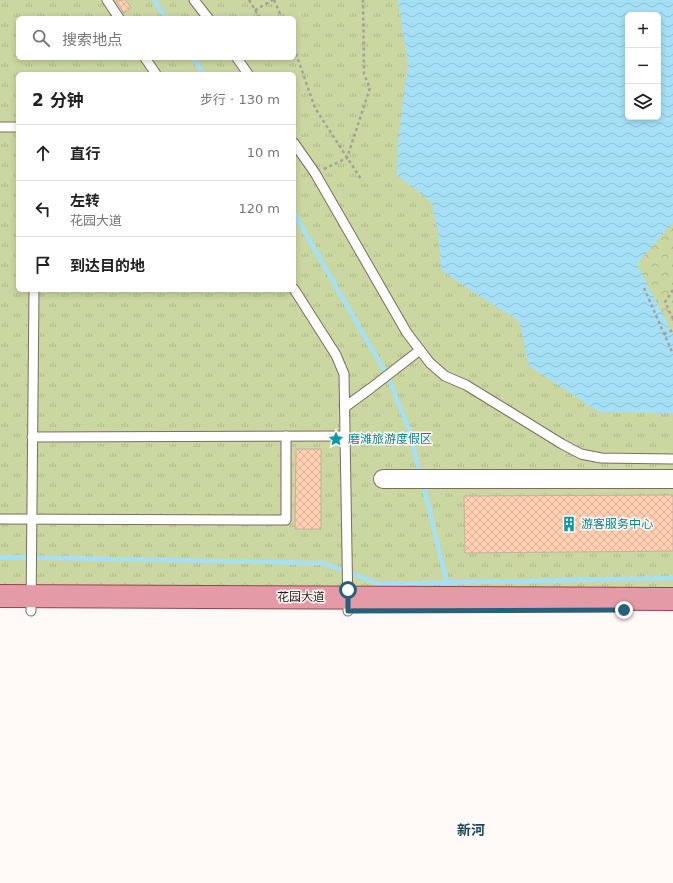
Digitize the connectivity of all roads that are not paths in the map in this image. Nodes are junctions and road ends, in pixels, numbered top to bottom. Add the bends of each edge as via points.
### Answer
1 (107, 0) edge
2 (194, 0) edge
3 (118, 16) edge
4 (206, 16) edge
5 (146, 60) edge
6 (238, 60) edge
7 (155, 72) edge
8 (247, 72) edge
9 (0, 128) edge
10 (16, 128) edge
11 (296, 145) edge
12 (34, 292) edge
13 (296, 292) edge
14 (420, 350) junction
15 (345, 407) junction
16 (286, 436) junction
17 (346, 436) junction
18 (32, 438) junction
19 (673, 459) edge
20 (383, 479) dead end
21 (673, 479) edge
22 (0, 519) edge
23 (32, 519) junction
24 (0, 596) edge
25 (348, 599) junction
26 (673, 599) edge
27 (31, 604) junction
28 (673, 610) edge
29 (0, 611) edge

1 - 3 lane
2 - 4 lane
5 - 7 lane
6 - 8 lane
9 - 10 lane
11 - 14 lane via 315,173 407,333
12 - 18 lane
13 - 15 lane via 336,355 344,374
14 - 15 lane
14 - 19 lane via 430,363 446,376 466,385 577,452 601,458
15 - 17 lane
16 - 17 lane
16 - 18 lane
16 - 23 lane via 286,520
17 - 25 lane
18 - 23 lane
20 - 21 street
22 - 23 lane
23 - 27 lane
24 - 27 main road, 花园大道
25 - 26 main road, 花园大道
25 - 27 main road, 花园大道
25 - 28 main road, 花园大道
27 - 29 main road, 花园大道

